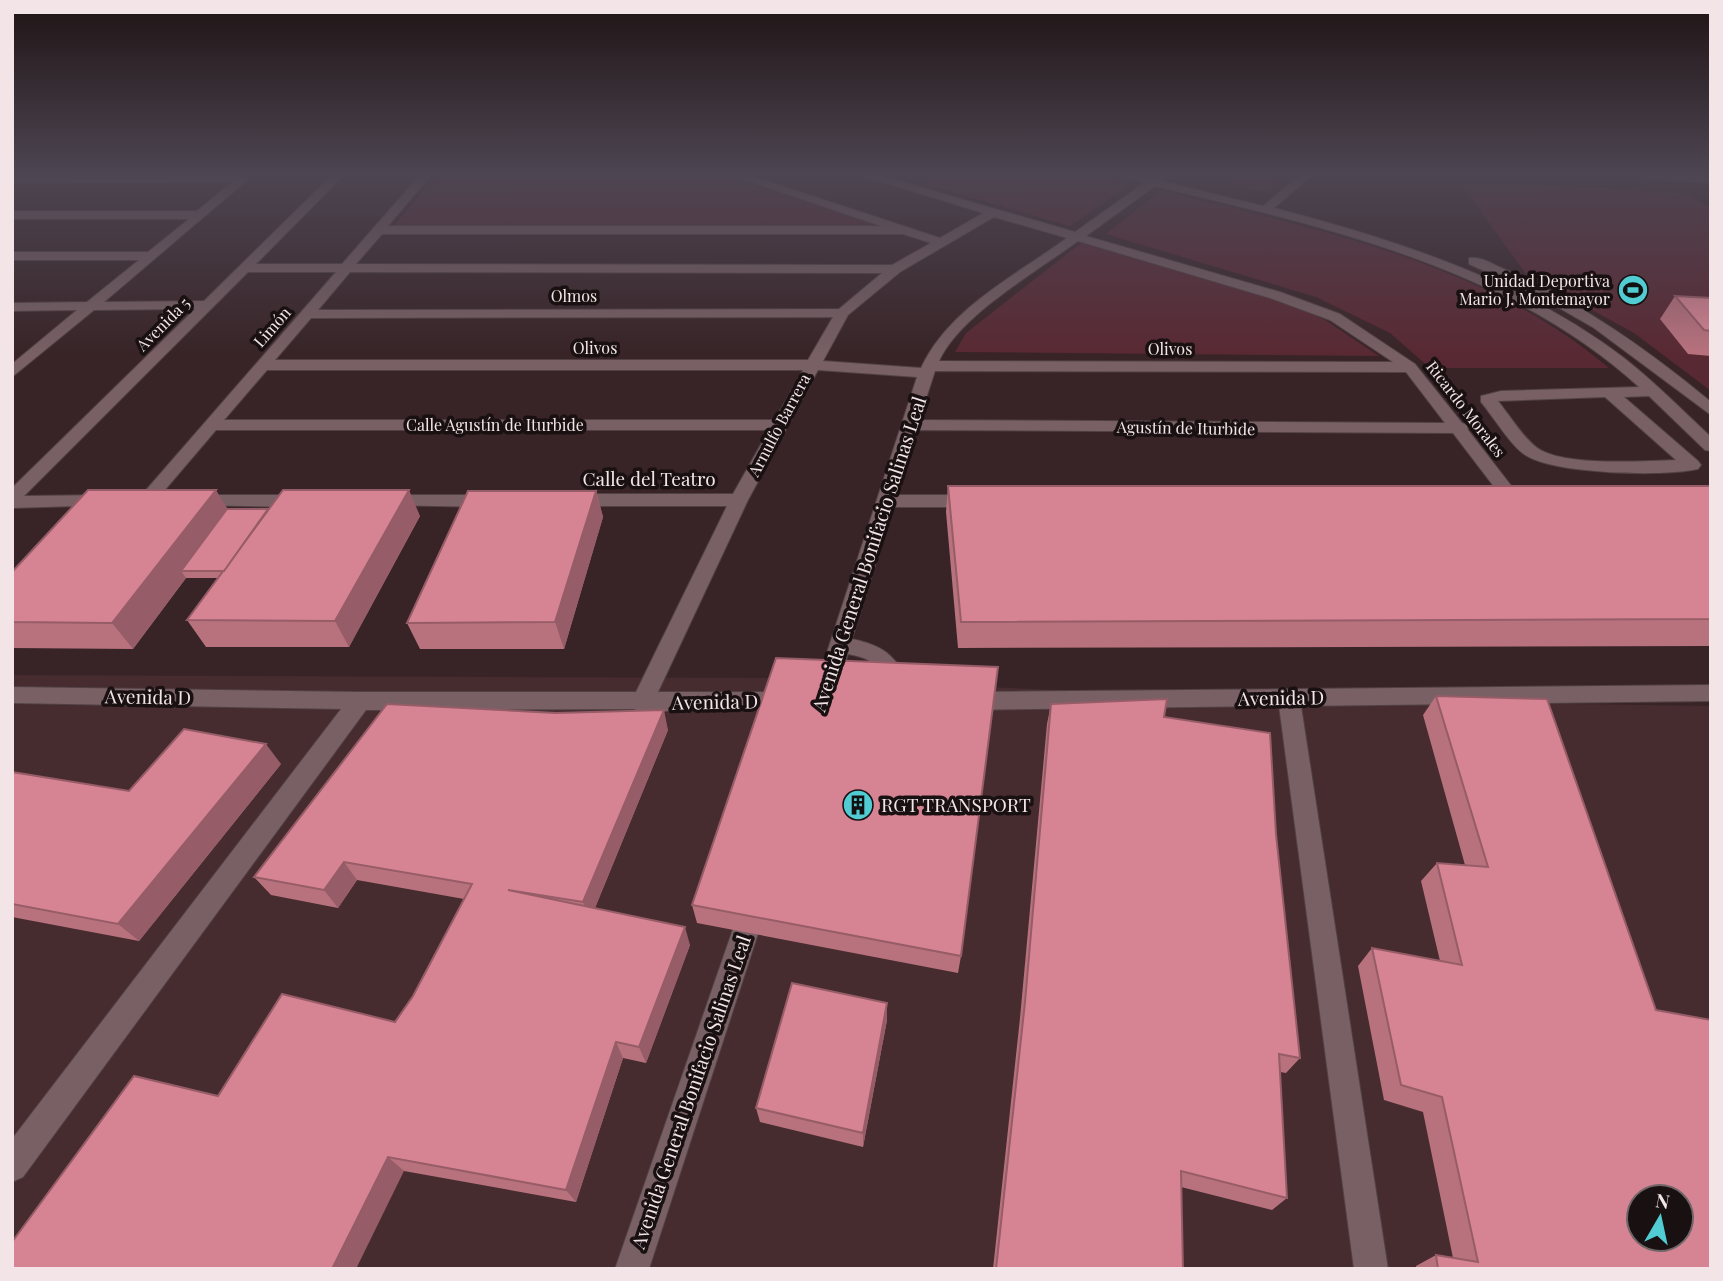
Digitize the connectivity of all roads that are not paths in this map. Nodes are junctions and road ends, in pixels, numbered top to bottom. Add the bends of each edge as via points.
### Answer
1 (176, 235) edge
2 (279, 235) edge
3 (376, 235) edge
4 (917, 235) edge
5 (957, 235) edge
6 (1068, 235) edge
7 (1079, 235) edge
8 (1356, 235) edge
9 (1076, 237) junction
10 (944, 243) junction
11 (12, 256) edge
12 (150, 256) junction
13 (1466, 257) dead end
14 (245, 268) junction
15 (346, 268) junction
16 (895, 269) junction
17 (207, 305) junction
18 (91, 306) junction
19 (12, 307) edge
20 (842, 313) junction
21 (306, 314) junction
22 (1616, 359) junction
23 (1650, 359) junction
24 (263, 365) junction
25 (811, 365) junction
26 (16, 366) edge
27 (1410, 366) junction
28 (929, 370) junction
29 (1652, 391) junction
30 (1610, 393) junction
31 (1711, 410) edge
32 (211, 425) junction
33 (779, 425) junction
34 (911, 425) junction
35 (1461, 428) junction
36 (1711, 446) edge
37 (1692, 465) junction
38 (1711, 465) edge
39 (12, 500) edge
40 (504, 500) edge
41 (546, 500) edge
42 (739, 500) junction
43 (132, 501) junction
44 (325, 501) edge
45 (366, 501) edge
46 (888, 501) junction
47 (998, 501) edge
48 (1488, 501) edge
49 (841, 645) junction
50 (1711, 693) edge
51 (12, 695) edge
52 (1289, 698) junction
53 (849, 700) edge
54 (360, 701) junction
55 (876, 701) edge
56 (944, 701) edge
57 (642, 703) junction
58 (820, 706) junction
59 (761, 885) edge
60 (12, 1166) edge
61 (632, 1269) edge
62 (1371, 1269) edge

1 - 12 street
2 - 14 street, Avenida 5
3 - 15 street, Limón
4 - 10 street
5 - 10 street, Arnulfo Barrera
6 - 9 street, Ricardo Morales
7 - 9 street, Avenida General Bonifacio Salinas Leal
8 - 22 street via 1461,270 1545,313
9 - 27 street, Ricardo Morales via 1322,311
9 - 28 street, Avenida General Bonifacio Salinas Leal via 959,322 939,345
10 - 16 street, Arnulfo Barrera
11 - 12 street
12 - 18 street
13 - 23 street via 1566,303
14 - 15 street
14 - 17 street, Avenida 5
15 - 16 street
15 - 21 street, Limón
16 - 20 street, Arnulfo Barrera
17 - 18 street
17 - 39 street, Avenida 5
18 - 19 street
18 - 26 street
20 - 21 street, Olmos
20 - 25 street, Arnulfo Barrera
21 - 24 street, Limón
22 - 23 street
22 - 29 street
23 - 31 street
24 - 25 street, Olivos
24 - 32 street, Limón
25 - 28 street, Olivos
25 - 33 street, Arnulfo Barrera
27 - 28 street, Olivos
27 - 35 street, Ricardo Morales
28 - 34 street, Avenida General Bonifacio Salinas Leal
29 - 30 street
29 - 36 street
30 - 37 street
30 - 37 street via 1487,399 1539,456 1575,464
32 - 33 street, Calle Agustín de Iturbide
32 - 43 street, Limón
33 - 42 street, Arnulfo Barrera
34 - 35 street, Agustín de Iturbide
34 - 46 street, Avenida General Bonifacio Salinas Leal
35 - 48 street, Ricardo Morales via 1521,501
37 - 38 street
39 - 43 street
40 - 45 street
41 - 42 street, Calle del Teatro
42 - 57 street, Arnulfo Barrera
43 - 44 street
46 - 47 street
46 - 49 street, Avenida General Bonifacio Salinas Leal
49 - 55 street via 884,658 909,701
49 - 58 street, Avenida General Bonifacio Salinas Leal
50 - 52 street, Avenida D
51 - 54 street, Avenida D
52 - 56 street, Avenida D
52 - 62 street
53 - 58 street, Avenida D
54 - 57 street, Avenida D
54 - 60 street
57 - 58 street, Avenida D
59 - 61 street, Avenida General Bonifacio Salinas Leal

